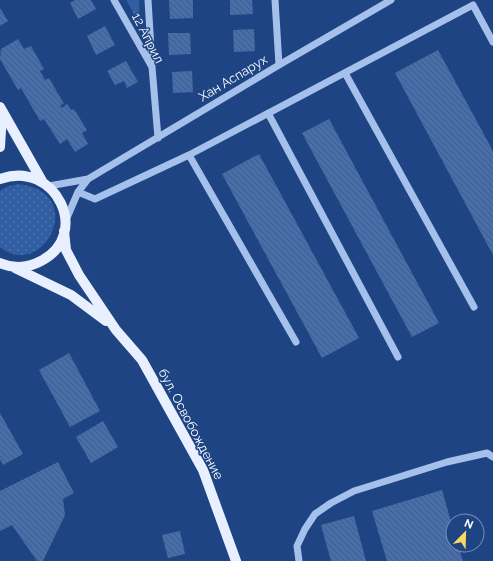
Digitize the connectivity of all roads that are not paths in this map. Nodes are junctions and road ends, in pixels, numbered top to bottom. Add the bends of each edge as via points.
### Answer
1 (114, 0) edge
2 (148, 0) edge
3 (275, 0) edge
4 (391, 0) edge
5 (493, 42) edge
6 (279, 65) junction
7 (152, 67) junction
8 (345, 73) junction
9 (1, 109) edge
10 (268, 113) junction
11 (158, 138) junction
12 (0, 147) edge
13 (189, 155) junction
14 (0, 179) edge
15 (88, 179) junction
16 (45, 183) junction
17 (78, 192) junction
18 (66, 220) junction
19 (64, 231) junction
20 (3, 264) edge
21 (474, 307) dead end
22 (116, 330) junction
23 (296, 342) dead end
24 (398, 357) dead end
25 (493, 457) edge
26 (236, 561) edge
27 (299, 561) edge

1 - 7 street, 12 Април
2 - 7 street
3 - 6 street
4 - 6 street, Хан Аспарух
5 - 8 street via 473,5
6 - 11 street, Хан Аспарух
7 - 11 street, 12 Април
8 - 10 street
8 - 21 street
9 - 12 main road
9 - 16 main road
10 - 13 street
10 - 24 street
11 - 15 street, Хан Аспарух
13 - 17 street via 95,199
13 - 23 street
14 - 16 main road via 17,175
15 - 16 street, Хан Аспарух
15 - 17 street, Хан Аспарух
16 - 18 main road via 61,201
17 - 18 street, Хан Аспарух
18 - 19 main road
19 - 20 main road via 58,247 45,260 28,266
19 - 22 main road, бул. Освобождение via 66,250 71,262
20 - 22 main road, бул. Освобождение via 71,295
22 - 26 main road, бул. Освобождение via 142,360 203,470
25 - 27 street via 487,453 447,462 354,491 315,514 297,546

